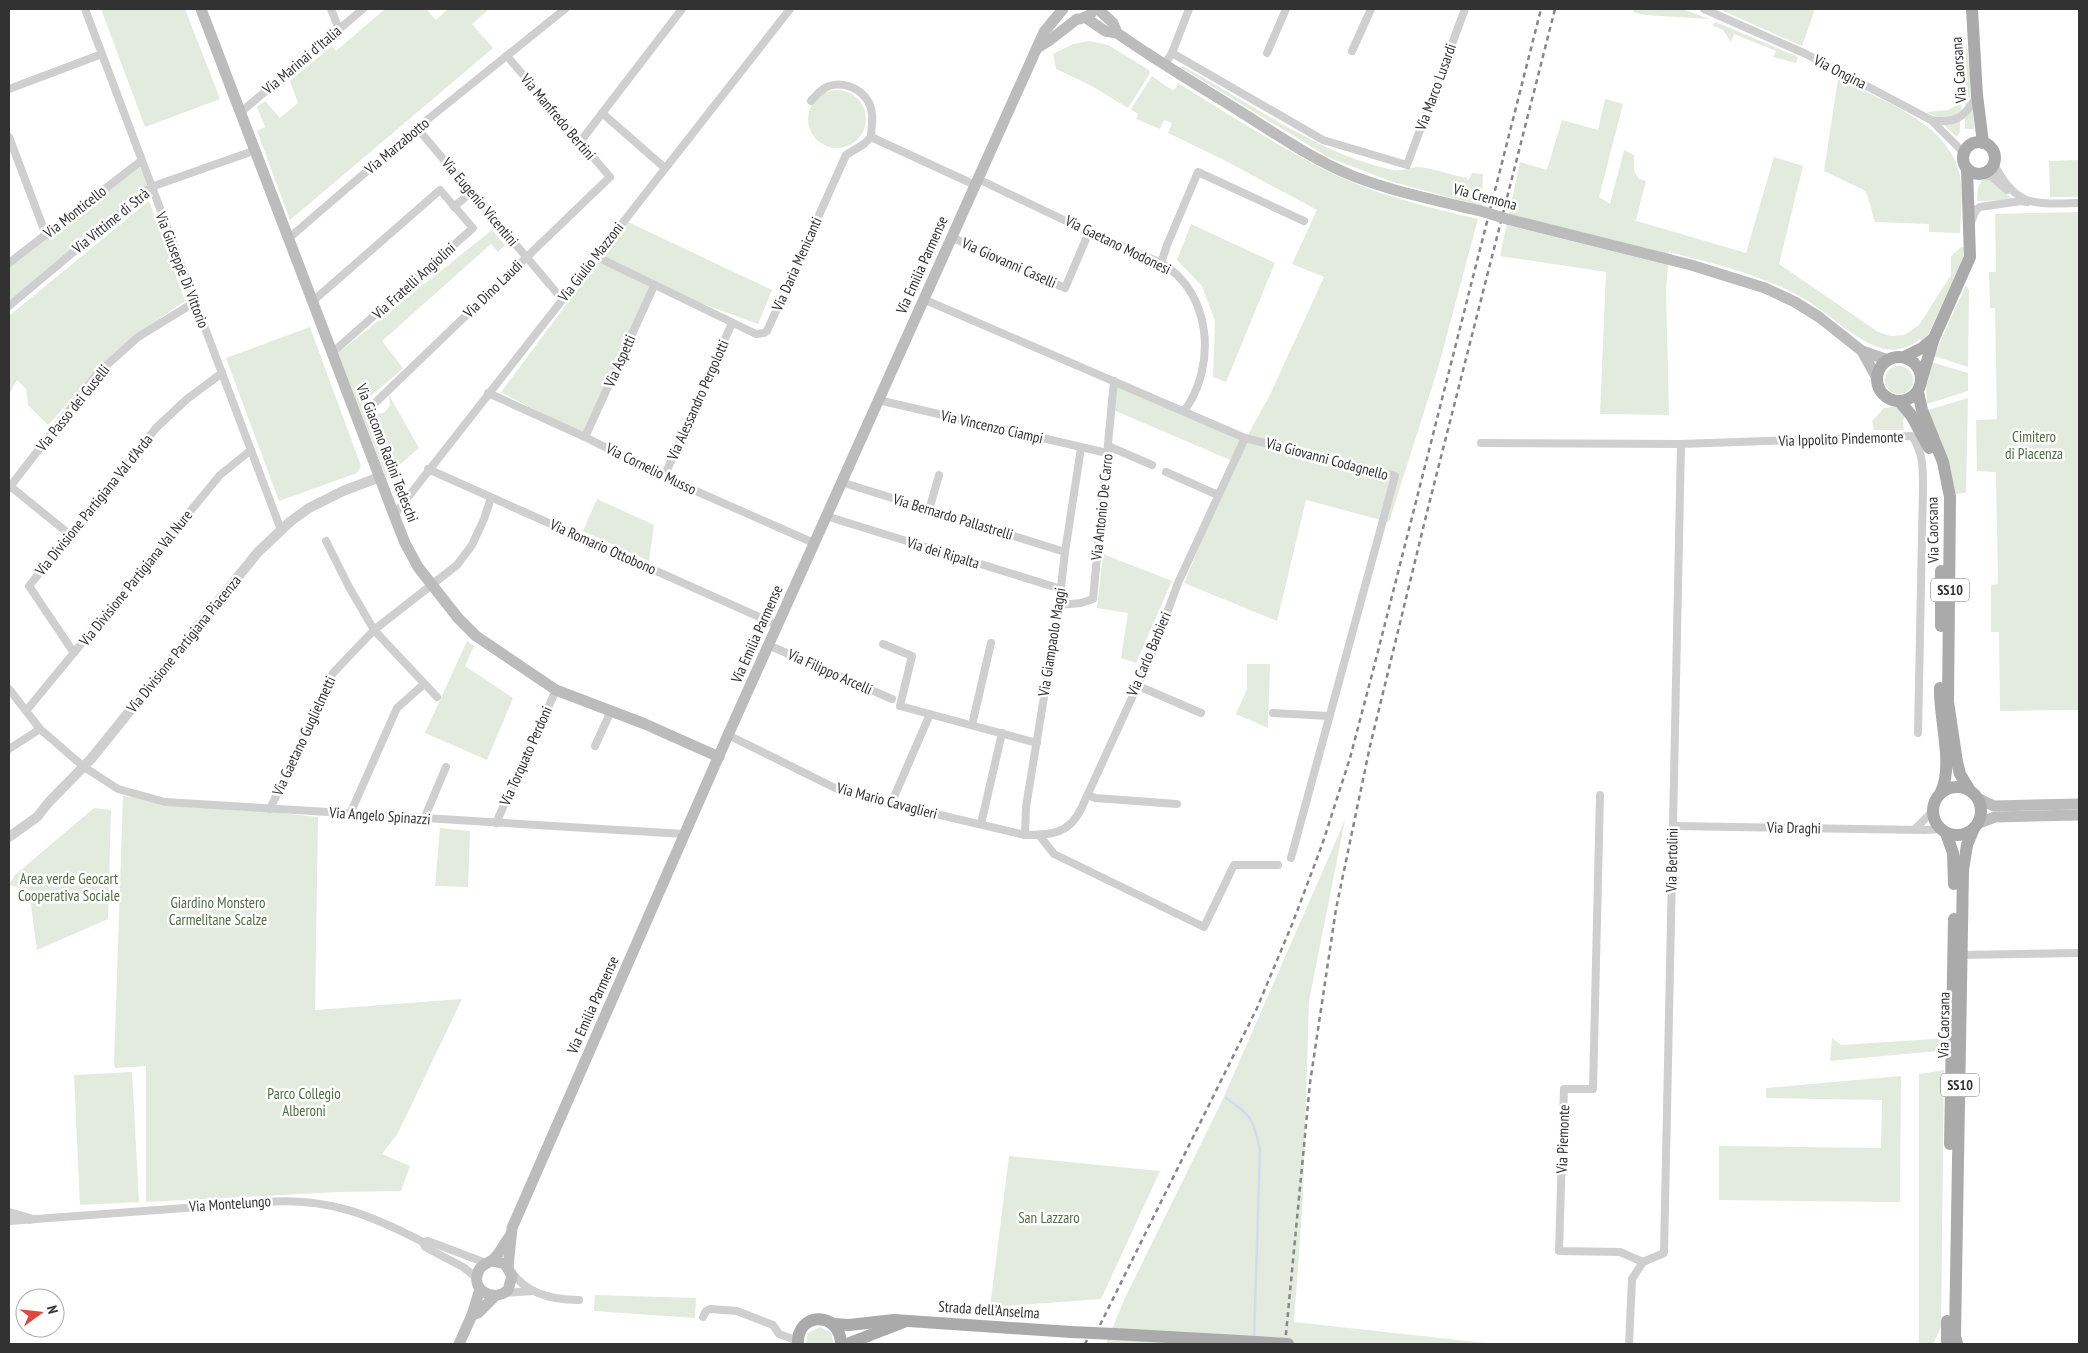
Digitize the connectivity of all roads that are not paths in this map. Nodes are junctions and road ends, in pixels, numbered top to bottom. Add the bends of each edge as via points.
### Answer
1 (85, 9) edge
2 (200, 9) edge
3 (331, 9) edge
4 (363, 9) edge
5 (565, 9) edge
6 (682, 9) edge
7 (790, 9) edge
8 (1063, 9) edge
9 (1094, 9) edge
10 (1098, 9) edge
11 (1189, 9) edge
12 (1286, 9) edge
13 (1371, 9) edge
14 (1465, 9) edge
15 (1704, 9) edge
16 (1972, 9) edge
17 (1081, 19) junction
18 (339, 29) junction
19 (1116, 33) junction
20 (1038, 48) junction
21 (1352, 51) dead end
22 (1172, 53) junction
23 (1267, 53) dead end
24 (102, 54) junction
25 (506, 56) junction
26 (1164, 64) junction
27 (9, 89) edge
28 (1976, 95) junction
29 (810, 101) dead end
30 (241, 112) junction
31 (602, 114) junction
32 (1931, 120) junction
33 (417, 128) junction
34 (1980, 128) junction
35 (9, 137) edge
36 (871, 137) junction
37 (580, 142) junction
38 (1983, 143) junction
39 (256, 150) junction
40 (1966, 150) junction
41 (141, 161) junction
42 (1994, 164) junction
43 (664, 168) junction
44 (1976, 173) junction
45 (610, 177) joint
46 (976, 182) junction
47 (151, 187) junction
48 (471, 192) junction
49 (2022, 200) junction
50 (2079, 203) edge
51 (454, 207) junction
52 (1304, 221) dead end
53 (1970, 224) junction
54 (1089, 232) junction
55 (46, 236) junction
56 (951, 237) junction
57 (289, 238) junction
58 (595, 256) junction
59 (526, 257) junction
60 (9, 263) edge
61 (1161, 263) junction
62 (654, 286) junction
63 (562, 299) junction
64 (923, 299) junction
65 (313, 301) junction
66 (195, 302) junction
67 (9, 306) edge
68 (732, 323) junction
69 (1934, 338) junction
70 (1862, 350) junction
71 (333, 352) junction
72 (1904, 357) junction
73 (1888, 360) junction
74 (222, 373) junction
75 (1877, 378) junction
76 (1114, 381) junction
77 (1920, 387) junction
78 (488, 393) junction
79 (878, 400) junction
80 (376, 402) dead end
81 (1900, 402) junction
82 (1184, 411) junction
83 (585, 437) junction
84 (1245, 438) junction
85 (1481, 443) dead end
86 (1682, 444) junction
87 (1081, 448) junction
88 (251, 450) junction
89 (1107, 450) junction
90 (1152, 464) dead end
91 (428, 469) junction
92 (1166, 472) dead end
93 (939, 475) dead end
94 (664, 477) junction
95 (380, 478) junction
96 (841, 482) junction
97 (10, 487) edge
98 (1218, 495) junction
99 (491, 498) junction
100 (929, 510) junction
101 (394, 515) junction
102 (826, 516) junction
103 (281, 530) junction
104 (69, 534) junction
105 (326, 541) dead end
106 (814, 543) junction
107 (1065, 552) junction
108 (431, 586) junction
109 (1061, 589) junction
110 (1059, 605) junction
111 (778, 625) junction
112 (374, 630) junction
113 (991, 643) dead end
114 (883, 644) dead end
115 (768, 645) junction
116 (74, 653) junction
117 (423, 685) junction
118 (1136, 686) junction
119 (9, 689) edge
120 (556, 690) junction
121 (437, 697) dead end
122 (892, 699) dead end
123 (26, 711) junction
124 (611, 711) junction
125 (1201, 713) dead end
126 (930, 714) junction
127 (1273, 714) dead end
128 (1329, 716) junction
129 (972, 726) junction
130 (40, 729) junction
131 (1918, 732) dead end
132 (1002, 733) junction
133 (728, 735) junction
134 (1036, 742) junction
135 (595, 746) dead end
136 (9, 749) edge
137 (720, 757) junction
138 (84, 767) junction
139 (446, 767) dead end
140 (1970, 789) junction
141 (1941, 792) junction
142 (1088, 795) junction
143 (1600, 795) dead end
144 (1979, 799) junction
145 (891, 804) junction
146 (1177, 804) dead end
147 (2079, 804) edge
148 (270, 809) junction
149 (1933, 810) junction
150 (350, 814) junction
151 (2079, 815) edge
152 (424, 819) junction
153 (496, 823) junction
154 (981, 824) junction
155 (1673, 826) junction
156 (1976, 826) junction
157 (1915, 830) junction
158 (1944, 831) junction
159 (684, 834) junction
160 (1025, 835) junction
161 (1039, 835) junction
162 (9, 837) edge
163 (1290, 858) dead end
164 (1278, 866) dead end
165 (2079, 952) edge
166 (1962, 955) junction
167 (9, 1213) edge
168 (30, 1219) junction
169 (9, 1221) edge
170 (510, 1236) junction
171 (423, 1242) junction
172 (489, 1262) junction
173 (1643, 1262) junction
174 (510, 1269) junction
175 (478, 1283) junction
176 (533, 1291) junction
177 (500, 1295) junction
178 (580, 1300) dead end
179 (472, 1315) junction
180 (703, 1317) dead end
181 (906, 1321) junction
182 (833, 1324) junction
183 (798, 1342) edge
184 (459, 1344) edge
185 (841, 1344) edge
186 (847, 1344) edge
187 (1288, 1344) edge
188 (1629, 1344) edge
189 (1946, 1344) edge
190 (1957, 1344) edge

1 - 24 street, Via Giuseppe Di Vittorio
2 - 30 main road, Via Giacomo Radini Tedeschi
3 - 18 street
4 - 18 street, Via Marinai d'Italia
5 - 25 street, Via Marzabotto
6 - 31 street
7 - 43 street, Via Giulio Mazzoni
8 - 17 main road, Via Cremona via 1068,16
8 - 20 main road, Via Emilia Parmense via 1044,32
9 - 17 main road
10 - 19 main road, Via Cremona via 1113,23
11 - 22 street
12 - 23 street
13 - 21 street
14 - 22 street, Via Marco Lusardi via 1407,165 1324,140
15 - 32 street, Via Ongina via 1806,54
16 - 28 main road, Via Caorsana
17 - 19 main road, Via Cremona
17 - 20 main road
18 - 30 street, Via Marinai d'Italia
19 - 26 main road, Via Cremona
20 - 46 main road, Via Emilia Parmense
22 - 26 street
24 - 27 street
24 - 41 street, Via Giuseppe Di Vittorio
25 - 33 street, Via Marzabotto
25 - 37 street, Via Manfredo Bertini
26 - 70 main road, Via Cremona, bridge via 1285,140 1354,176 1404,192 1699,267 1765,288 1819,317
28 - 32 street via 1970,108 1953,121
28 - 34 main road, Via Caorsana
29 - 36 street via 828,86 840,84 856,90 868,102 872,113
30 - 39 main road, Via Giacomo Radini Tedeschi
31 - 37 street
31 - 43 street
32 - 40 street, Via Ongina
33 - 48 street, Via Eugenio Vicentini
33 - 57 street, Via Marzabotto
34 - 38 main road, Via Caorsana
34 - 40 main road via 1977,139
35 - 55 street
36 - 46 street
36 - 68 street, Via Daria Menicanti via 846,155 767,331 756,334
37 - 45 street, Via Manfredo Bertini
38 - 40 main road via 1972,144
38 - 42 main road via 1992,149
39 - 47 street, Via Vittime di Strà
39 - 57 main road, Via Giacomo Radini Tedeschi
40 - 44 main road via 1963,160
41 - 47 street, Via Giuseppe Di Vittorio
41 - 55 street, Via Monticello
42 - 44 main road via 1987,172
42 - 49 street via 2001,178
43 - 58 street, Via Giulio Mazzoni
44 - 49 street via 1992,176
44 - 53 main road
45 - 59 street, Via Dino Laudi
46 - 54 street, Via Gaetano Modonesi
46 - 56 main road, Via Emilia Parmense
47 - 66 street, Via Giuseppe Di Vittorio
47 - 67 street, Via Vittime di Strà
48 - 51 street
48 - 59 street, Via Eugenio Vicentini
49 - 50 street
49 - 53 street via 1980,207
51 - 65 street via 440,190
51 - 71 street, Via Fratelli Angiolini via 473,228
52 - 61 street via 1198,172
53 - 69 main road via 1970,257
54 - 56 street, Via Giovanni Caselli via 1064,288
54 - 61 street, Via Gaetano Modonesi
55 - 60 street, Via Monticello
56 - 64 main road, Via Emilia Parmense
57 - 65 main road, Via Giacomo Radini Tedeschi
58 - 62 street, Via Daria Menicanti
58 - 63 street, Via Giulio Mazzoni
59 - 63 street, Via Eugenio Vicentini
59 - 80 street, Via Dino Laudi
61 - 82 street, Via Gaetano Modonesi via 1172,269 1187,286 1203,322 1205,363
62 - 68 street, Via Daria Menicanti
62 - 83 street, Via Aspetti
63 - 78 street, Via Giulio Mazzoni
64 - 76 street, Via Giovanni Codagnello
64 - 79 main road, Via Emilia Parmense
65 - 71 main road, Via Giacomo Radini Tedeschi
66 - 74 street, Via Giuseppe Di Vittorio
66 - 97 street, Via Passo dei Guselli via 138,337 98,373
68 - 94 street, Via Alessandro Pergolotti
69 - 72 main road
69 - 77 main road
70 - 73 main road
70 - 75 main road, SS10
71 - 95 main road, Via Giacomo Radini Tedeschi
72 - 73 main road
72 - 77 main road, SS10 via 1915,364 1921,375
73 - 75 main road via 1882,364
74 - 88 street, Via Giuseppe Di Vittorio
74 - 104 street, Via Divisione Partigiana Val d'Arda via 156,428
75 - 81 main road, SS10 via 1886,398
76 - 82 street, Via Giovanni Codagnello
76 - 89 street, Via Antonio De Carro
77 - 81 main road via 1913,397
77 - 140 main road, Via Caorsana / SS10 via 1922,410 1943,462 1950,497 1948,702 1960,774
78 - 83 street, Via Cornelio Musso
78 - 91 street, Via Giulio Mazzoni
79 - 87 street, Via Vincenzo Ciampi
79 - 96 main road, Via Emilia Parmense
81 - 141 main road, Via Caorsana / SS10 via 1925,438 1936,466 1942,497 1940,704 1946,769
82 - 84 street, Via Giovanni Codagnello
83 - 94 street, Via Cornelio Musso
84 - 98 street, Via Carlo Barbieri
84 - 128 street, Via Giovanni Codagnello via 1396,476
85 - 86 street
86 - 131 street, Via Ippolito Pindemonte via 1912,436 1919,446 1923,487
86 - 155 street, Via Bertolini
87 - 89 street, Via Vincenzo Ciampi
87 - 107 street, Via Giampaolo Maggi
88 - 103 street, Via Giuseppe Di Vittorio
88 - 116 street, Via Divisione Partigiana Val Nure via 220,475
89 - 90 street, Via Vincenzo Ciampi
89 - 110 street, Via Antonio De Carro via 1093,598
91 - 99 street, Via Romario Ottobono
91 - 101 street, Via Giulio Mazzoni
92 - 98 street
93 - 100 street
94 - 106 street, Via Cornelio Musso
95 - 101 main road, Via Giacomo Radini Tedeschi
95 - 103 street, Via Divisione Partigiana Piacenza via 309,508
96 - 100 street, Via Bernardo Pallastrelli
96 - 102 main road, Via Emilia Parmense
97 - 104 street
98 - 118 street, Via Carlo Barbieri
99 - 108 street, Via Gaetano Guglielmetti via 472,545 457,565
99 - 111 street, Via Romario Ottobono
100 - 107 street, Via Bernardo Pallastrelli
101 - 108 main road, Via Giacomo Radini Tedeschi via 412,556
102 - 106 main road, Via Emilia Parmense
102 - 109 street, Via dei Ripalta
103 - 138 street, Via Divisione Partigiana Piacenza via 258,552
104 - 116 street, Via Divisione Partigiana Val d'Arda via 29,586
105 - 112 street
106 - 111 main road, Via Emilia Parmense
107 - 109 street, Via Giampaolo Maggi
108 - 112 street, Via Gaetano Guglielmetti
108 - 120 main road, Via Giacomo Radini Tedeschi via 476,636
109 - 110 street, Via Giampaolo Maggi
110 - 134 street, Via Giampaolo Maggi
111 - 115 main road, Via Emilia Parmense
112 - 117 street
112 - 148 street, Via Gaetano Guglielmetti via 333,673
113 - 129 street
114 - 126 street via 912,656 900,706
115 - 122 street, Via Filippo Arcelli
115 - 133 main road, Via Emilia Parmense
116 - 123 street, Via Divisione Partigiana Val Nure
117 - 121 street
117 - 150 street via 397,708
118 - 125 street
118 - 142 street, Via Carlo Barbieri
119 - 123 street, Via Angelo Spinazzi
120 - 124 main road, Via Giacomo Radini Tedeschi
120 - 153 street, Via Torquato Perdoni
123 - 130 street, Via Angelo Spinazzi
124 - 135 street
124 - 137 main road, Via Giacomo Radini Tedeschi
126 - 129 street
126 - 145 street
127 - 128 street
128 - 163 street, Via Giovanni Codagnello
129 - 132 street
130 - 136 street
130 - 138 street, Via Angelo Spinazzi
132 - 134 street
132 - 154 street
133 - 137 main road, Via Emilia Parmense
133 - 145 street, Via Mario Cavaglieri via 833,787
134 - 160 street, Via Giampaolo Maggi
137 - 159 main road, Via Emilia Parmense
138 - 148 street, Via Angelo Spinazzi via 118,789 164,802
138 - 162 street, Via Divisione Partigiana Piacenza via 37,817
139 - 152 street
140 - 141 main road via 1955,786
140 - 144 main road, SS10
141 - 149 main road, SS10
142 - 146 street
142 - 161 street, Via Carlo Barbieri via 1072,825
143 - 173 street, Via Piemonte via 1593,1089 1564,1089 1560,1251 1620,1252
144 - 147 main road via 1994,806
144 - 156 main road, SS10 via 1982,807
145 - 154 street, Via Mario Cavaglieri
148 - 150 street, Via Angelo Spinazzi
149 - 157 street
149 - 158 main road, SS10
150 - 152 street, Via Angelo Spinazzi
151 - 156 main road via 1995,817
152 - 153 street, Via Angelo Spinazzi
153 - 159 street, Via Angelo Spinazzi
154 - 160 street, Via Mario Cavaglieri
155 - 157 street, Via Draghi
155 - 173 street, Via Bertolini via 1664,1253
156 - 158 main road via 1961,835
156 - 166 main road, Via Caorsana / SS10 via 1967,845 1963,870
157 - 158 street, Via Draghi
158 - 189 main road, Via Caorsana / SS10 via 1953,853 1954,884
159 - 170 main road, Via Emilia Parmense
160 - 161 street, Via Carlo Barbieri
161 - 164 street via 1054,854 1204,927 1234,865
165 - 166 street
166 - 190 main road, Via Caorsana / SS10
167 - 168 street
168 - 169 street, Via Montelungo
168 - 171 street, Via Montelungo via 308,1201 346,1209
170 - 172 main road, Via Emilia Parmense
170 - 174 main road, Via Emilia Parmense
171 - 172 street, Via Montelungo
171 - 175 street, Via Montelungo via 425,1247 463,1267
172 - 174 main road via 501,1262
172 - 175 main road, Via Emilia Parmense via 479,1269
173 - 188 street via 1632,1279
174 - 176 street
174 - 177 main road, Via Emilia Parmense via 511,1286
175 - 177 main road via 487,1294
175 - 179 main road, Via Emilia Parmense
176 - 177 street
176 - 178 street via 562,1300
177 - 179 main road, Via Emilia Parmense
179 - 184 main road, Via Emilia Parmense
180 - 183 street via 710,1309 737,1311 773,1325 779,1334
181 - 182 main road, Strada dell'Anselma
181 - 186 main road, Strada dell'Anselma
181 - 187 main road, Strada dell'Anselma, bridge
182 - 183 main road, Strada dell'Anselma via 822,1319 810,1321 803,1327
182 - 185 main road

